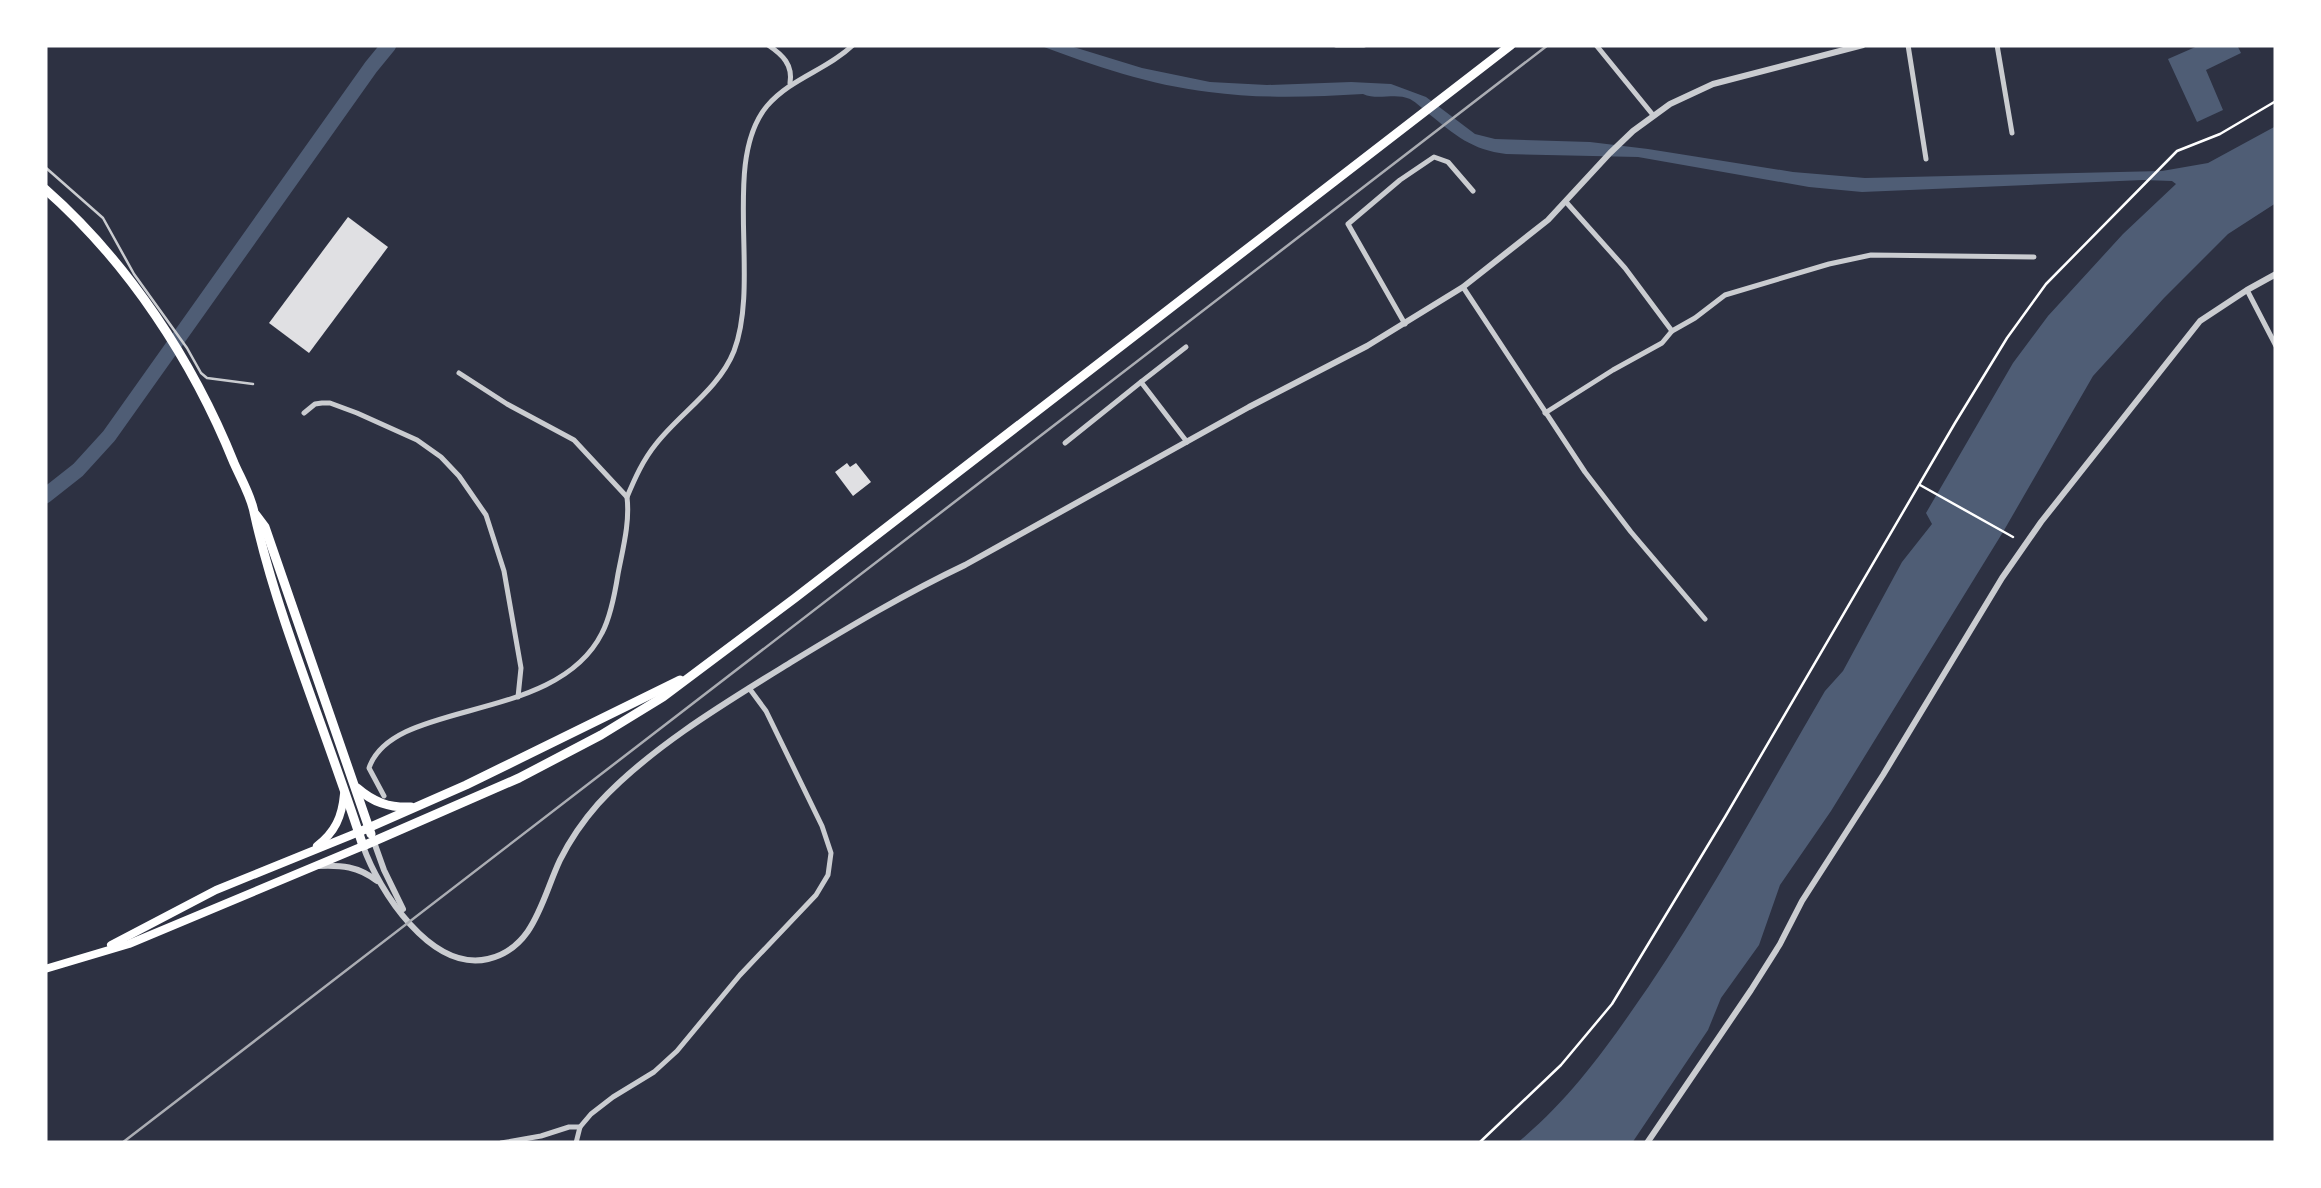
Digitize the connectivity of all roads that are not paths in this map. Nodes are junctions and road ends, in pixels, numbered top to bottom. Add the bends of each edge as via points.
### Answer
1 (768, 45) edge
2 (853, 45) edge
3 (1336, 45) edge
4 (1364, 45) edge
5 (1596, 45) edge
6 (1863, 45) edge
7 (1908, 45) edge
8 (1998, 45) edge
9 (1506, 46) edge
10 (790, 84) junction
11 (1653, 116) junction
12 (2012, 132) dead end
13 (1926, 159) dead end
14 (45, 167) edge
15 (45, 188) edge
16 (1473, 191) dead end
17 (1566, 202) junction
18 (2034, 257) dead end
19 (2276, 274) edge
20 (1463, 287) junction
21 (2247, 290) junction
22 (2276, 321) edge
23 (2263, 322) junction
24 (1405, 324) junction
25 (1672, 331) junction
26 (2276, 346) edge
27 (1186, 347) dead end
28 (459, 372) dead end
29 (1142, 382) junction
30 (253, 384) dead end
31 (1546, 413) junction
32 (304, 414) dead end
33 (1187, 442) junction
34 (1064, 443) dead end
35 (626, 497) junction
36 (1705, 620) dead end
37 (692, 676) junction
38 (749, 688) junction
39 (518, 698) junction
40 (349, 788) junction
41 (384, 796) dead end
42 (418, 806) junction
43 (364, 830) junction
44 (374, 842) junction
45 (363, 846) junction
46 (311, 851) junction
47 (317, 866) junction
48 (380, 884) junction
49 (408, 919) junction
50 (94, 954) junction
51 (45, 969) edge
52 (580, 1128) junction
53 (501, 1143) edge
54 (576, 1143) edge
55 (1647, 1143) edge

1 - 10 street via 786,60
2 - 10 street
3 - 4 street
5 - 11 street
6 - 11 street via 1713,84
7 - 13 street
8 - 12 street
9 - 37 main road
10 - 35 street via 766,108 749,144 744,302 734,351 657,442
11 - 17 street
14 - 30 lane via 103,218 201,373
15 - 40 main road via 151,311 226,442 264,527
16 - 24 street via 1448,162 1434,157 1348,224
17 - 20 street
17 - 25 street
18 - 25 street via 1871,254 1725,296
19 - 21 street
20 - 24 street
20 - 31 street
21 - 23 street
21 - 55 street via 2200,322 2040,522 1751,990
22 - 23 street
23 - 26 street
24 - 33 street
25 - 31 street
27 - 29 street
28 - 35 street via 574,440
29 - 33 street
29 - 34 street
31 - 36 street via 1584,472
32 - 39 street via 322,403 357,414 416,440 459,476 486,515 504,571 520,668
33 - 38 street
35 - 39 street via 627,522 604,632 567,674
37 - 42 main road
37 - 44 main road via 568,753
38 - 49 street via 599,804 566,848 533,924 511,950 485,960 456,958
38 - 52 street via 822,826 831,853 828,875 666,1062
39 - 41 street via 390,740 369,768
40 - 42 main road via 390,807
40 - 43 main road
40 - 46 main road via 336,826
42 - 43 main road
43 - 44 main road
43 - 45 main road
43 - 46 main road
44 - 45 main road
44 - 49 street
45 - 47 main road
45 - 48 street
46 - 50 main road via 216,890
47 - 48 street via 356,868
47 - 50 main road
48 - 49 street
50 - 51 main road
52 - 53 street
52 - 54 street

